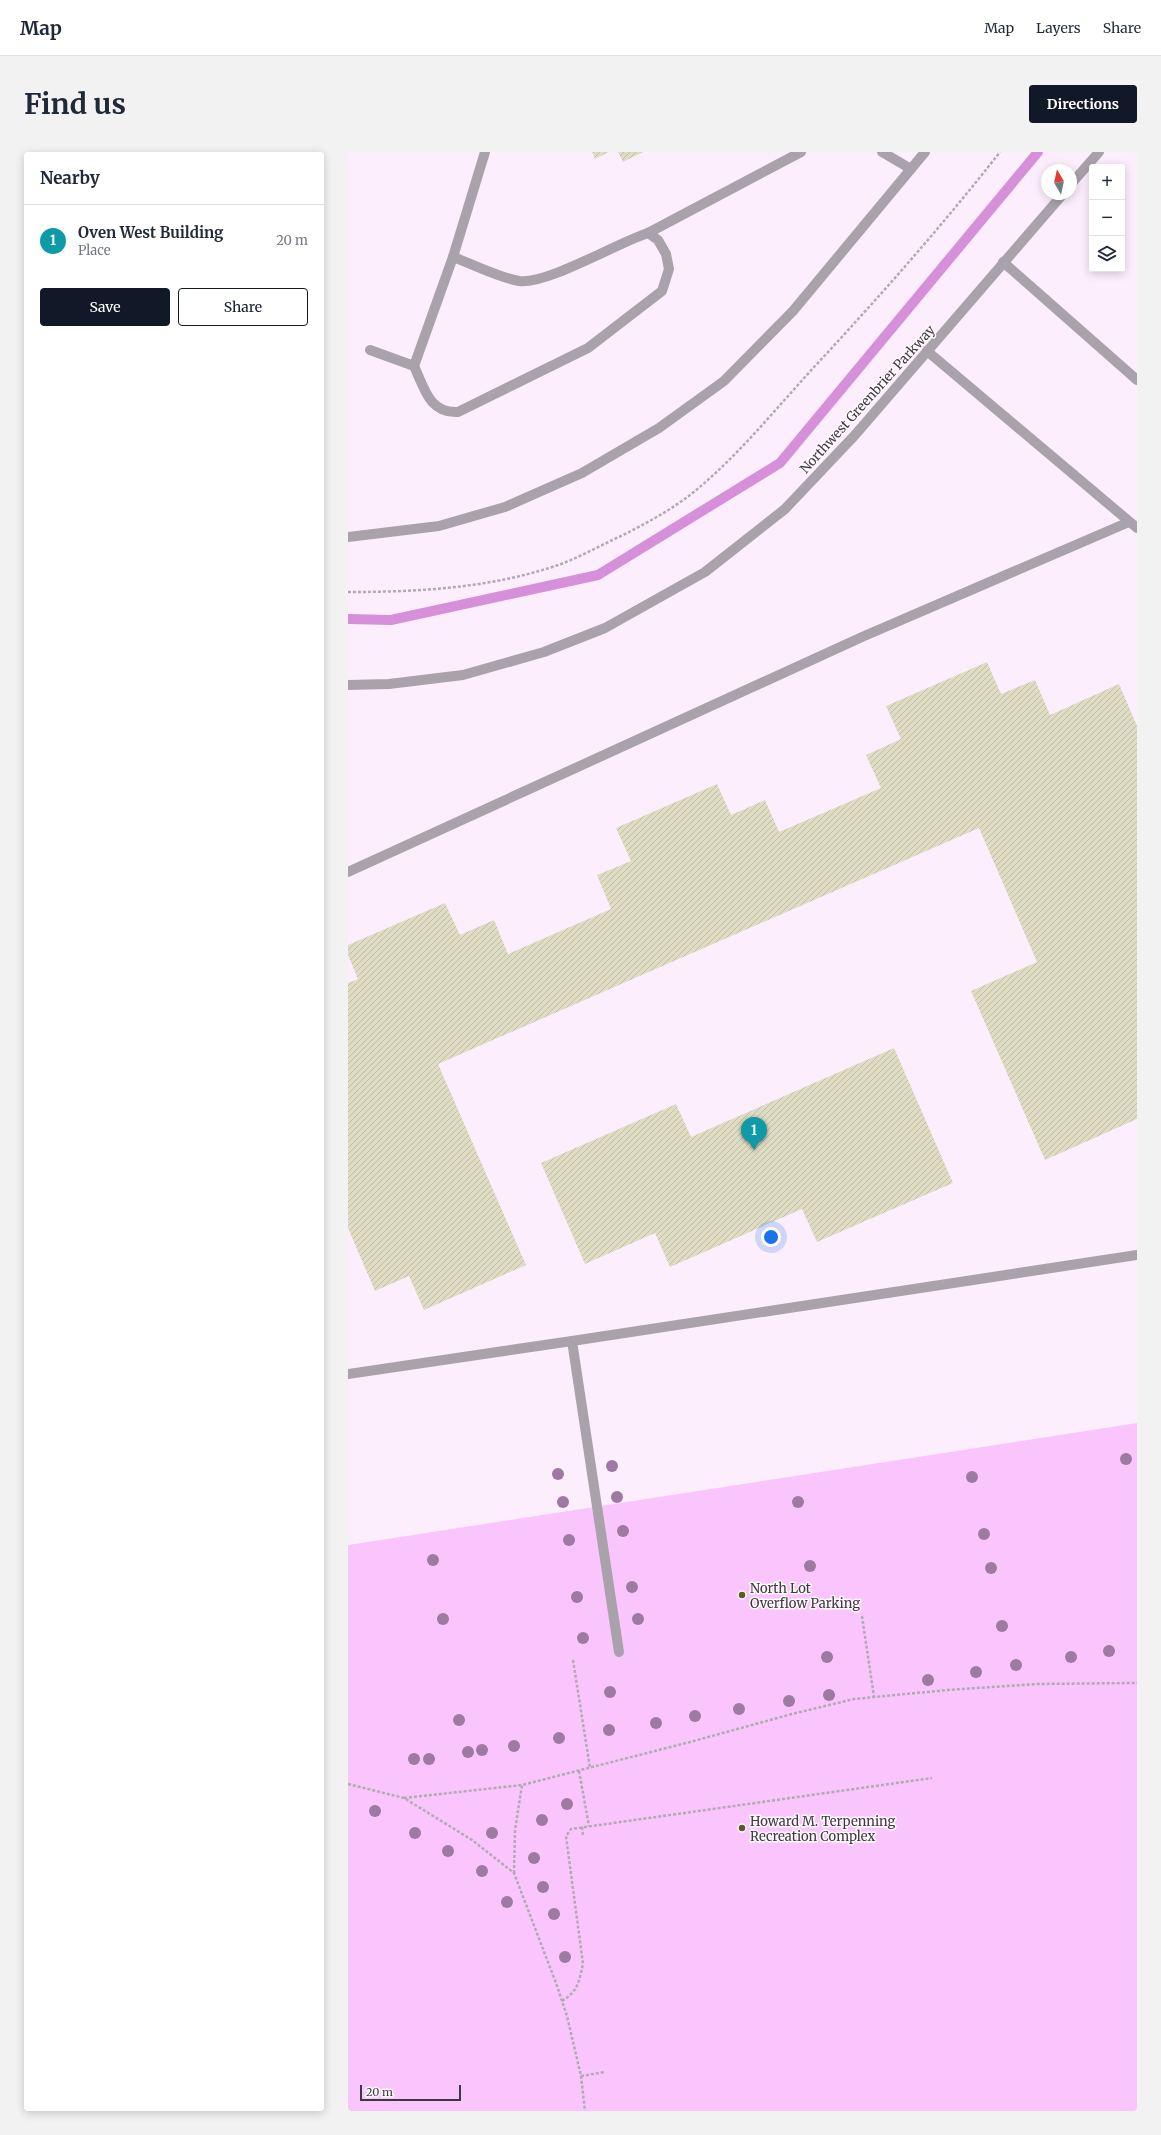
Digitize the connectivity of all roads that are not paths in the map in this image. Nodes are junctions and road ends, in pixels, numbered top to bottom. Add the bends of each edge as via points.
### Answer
1 (485, 152) edge
2 (801, 152) edge
3 (882, 152) edge
4 (925, 152) edge
5 (1099, 152) edge
6 (911, 169) junction
7 (1077, 177) edge
8 (1058, 200) edge
9 (648, 233) junction
10 (453, 257) junction
11 (1003, 262) junction
12 (370, 350) dead end
13 (927, 352) junction
14 (414, 366) junction
15 (1137, 380) edge
16 (1129, 522) junction
17 (1137, 528) edge
18 (348, 537) edge
19 (348, 685) edge
20 (348, 872) edge
21 (1137, 1255) edge
22 (572, 1341) junction
23 (348, 1374) edge
24 (619, 1652) dead end

1 - 10 street
2 - 9 street
3 - 6 street
4 - 6 street
5 - 7 street
6 - 18 street via 793,311 724,381 659,428 582,473 505,507 439,526
8 - 11 street, Northwest Greenbrier Parkway
9 - 10 street via 541,279 521,281 503,277
9 - 14 street via 658,240 666,254 669,269 662,291 588,348 458,412 447,413 427,397
10 - 14 street
11 - 13 street, Northwest Greenbrier Parkway
11 - 15 street
12 - 14 street
13 - 16 street
13 - 19 street, Northwest Greenbrier Parkway via 855,435 785,509 698,576 605,628 544,652 463,675 389,684
16 - 17 street
16 - 20 street via 862,637
21 - 22 street
22 - 23 street
22 - 24 street

